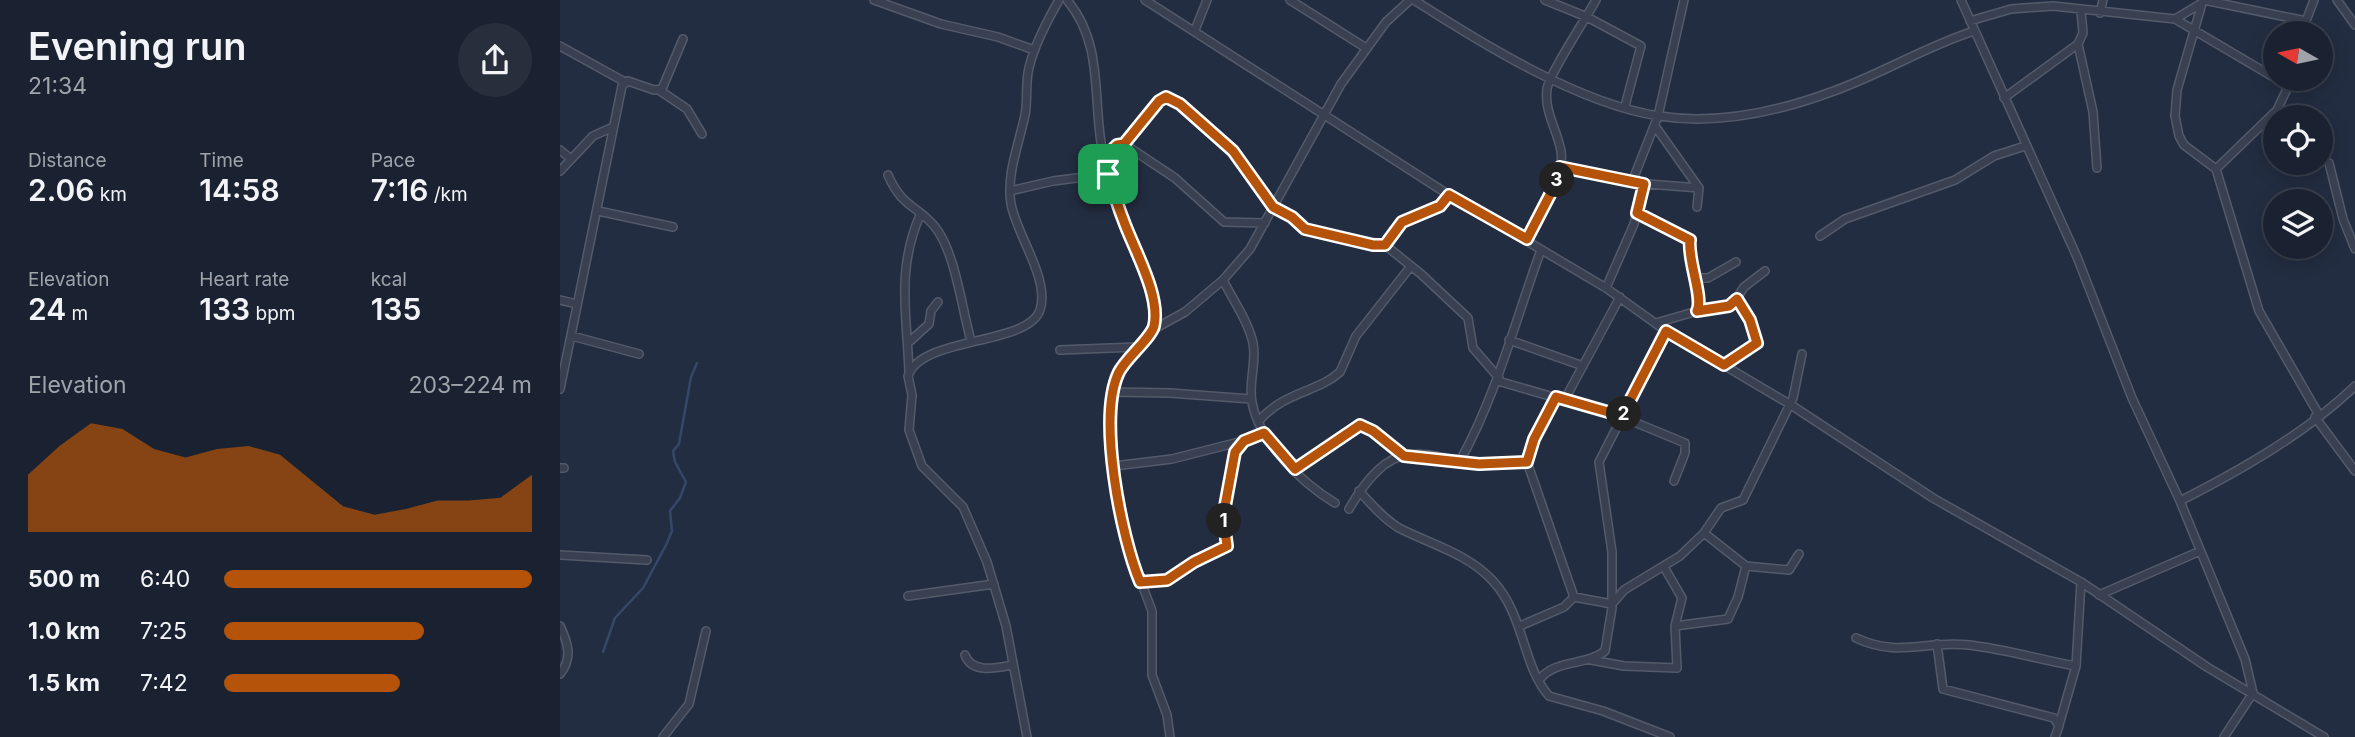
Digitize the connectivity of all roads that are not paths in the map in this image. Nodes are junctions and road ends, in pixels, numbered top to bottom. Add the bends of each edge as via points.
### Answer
1 (874, 0) edge
2 (1059, 0) edge
3 (1067, 0) edge
4 (1145, 0) edge
5 (1207, 0) edge
6 (1290, 0) edge
7 (1412, 0) edge
8 (1545, 0) edge
9 (1597, 0) edge
10 (1684, 0) edge
11 (1961, 0) edge
12 (2103, 0) edge
13 (2314, 0) edge
14 (2337, 0) edge
15 (2203, 1) edge
16 (2052, 3) edge
17 (2081, 11) junction
18 (2100, 13) junction
19 (1587, 17) junction
20 (2175, 19) junction
21 (1970, 21) junction
22 (2355, 24) edge
23 (1195, 30) junction
24 (2195, 30) junction
25 (1974, 32) junction
26 (683, 39) dead end
27 (2078, 44) junction
28 (560, 46) edge
29 (1366, 48) junction
30 (1034, 50) junction
31 (2263, 70) edge
32 (1550, 79) junction
33 (625, 82) junction
34 (659, 90) junction
35 (2286, 91) edge
36 (2004, 98) junction
37 (1625, 106) junction
38 (1324, 114) junction
39 (1658, 116) junction
40 (1655, 126) junction
41 (613, 127) junction
42 (702, 134) dead end
43 (1124, 144) junction
44 (2025, 146) junction
45 (560, 150) edge
46 (1104, 158) junction
47 (571, 159) junction
48 (1560, 167) junction
49 (2097, 168) dead end
50 (2216, 169) junction
51 (560, 171) edge
52 (1108, 174) junction
53 (888, 175) dead end
54 (2332, 175) edge
55 (1632, 182) junction
56 (1644, 184) junction
57 (1699, 188) junction
58 (1010, 191) junction
59 (1449, 195) junction
60 (1273, 207) junction
61 (1697, 207) dead end
62 (598, 211) junction
63 (1637, 213) junction
64 (920, 215) junction
65 (1265, 223) junction
66 (673, 227) dead end
67 (1820, 236) dead end
68 (1527, 239) junction
69 (1385, 245) junction
70 (2355, 249) edge
71 (1541, 250) junction
72 (1736, 262) dead end
73 (1411, 266) junction
74 (1765, 271) dead end
75 (1693, 278) junction
76 (1223, 280) junction
77 (1606, 288) junction
78 (1620, 297) junction
79 (1737, 299) junction
80 (560, 300) edge
81 (939, 302) dead end
82 (577, 304) junction
83 (1697, 311) junction
84 (1656, 323) junction
85 (1154, 329) junction
86 (1666, 331) junction
87 (572, 336) junction
88 (1509, 340) junction
89 (971, 341) junction
90 (908, 344) junction
91 (1136, 347) junction
92 (1060, 349) dead end
93 (639, 354) dead end
94 (1802, 354) dead end
95 (1724, 365) junction
96 (1583, 366) junction
97 (909, 372) junction
98 (1499, 379) junction
99 (2355, 386) edge
100 (560, 388) edge
101 (1112, 392) junction
102 (1556, 397) junction
103 (1565, 399) junction
104 (1251, 400) junction
105 (1791, 405) junction
106 (1622, 416) junction
107 (2317, 416) junction
108 (1258, 422) junction
109 (1264, 433) junction
110 (1244, 441) junction
111 (1404, 456) junction
112 (1460, 461) junction
113 (1527, 462) junction
114 (1114, 466) junction
115 (1295, 469) junction
116 (2355, 471) edge
117 (1674, 481) dead end
118 (1359, 491) junction
119 (2180, 501) junction
120 (1335, 503) dead end
121 (1349, 509) dead end
122 (1704, 533) junction
123 (2198, 552) junction
124 (1799, 554) dead end
125 (560, 555) edge
126 (647, 560) dead end
127 (1746, 566) junction
128 (1664, 567) junction
129 (1140, 582) junction
130 (2081, 582) junction
131 (994, 584) junction
132 (2099, 594) junction
133 (908, 596) dead end
134 (1574, 597) junction
135 (1612, 604) junction
136 (560, 625) edge
137 (1520, 626) junction
138 (1675, 626) junction
139 (706, 631) dead end
140 (1856, 638) dead end
141 (1937, 644) junction
142 (965, 655) dead end
143 (1591, 660) junction
144 (1012, 665) junction
145 (2076, 666) junction
146 (560, 674) edge
147 (1540, 679) junction
148 (2253, 693) junction
149 (2059, 726) junction
150 (663, 737) edge
151 (1027, 737) edge
152 (1170, 737) edge
153 (1671, 737) edge
154 (2055, 737) edge
155 (2224, 737) edge
156 (2324, 737) edge

1 - 30 street
2 - 30 street
3 - 46 street via 1094,55
4 - 23 street
5 - 23 street
6 - 29 street
7 - 29 street via 1386,22
7 - 32 street
8 - 19 street
9 - 19 street
10 - 39 street
11 - 21 street
12 - 18 street
13 - 15 street via 2306,21
14 - 22 street
15 - 20 street
15 - 24 street
16 - 17 street
16 - 21 street
17 - 18 street
17 - 27 street via 2083,33
18 - 20 street
19 - 32 street
19 - 37 street via 1641,46
20 - 24 street
21 - 25 street
23 - 38 street
24 - 31 street
24 - 50 street via 2177,90 2175,116 2184,145
25 - 36 street
25 - 39 street via 1880,74 1749,116
26 - 34 street
27 - 36 street
27 - 49 street via 2093,112
28 - 33 street
29 - 38 street
30 - 58 street
32 - 37 street
32 - 48 street via 1547,113 1561,151
33 - 34 street
33 - 41 street
34 - 42 street via 687,109
35 - 50 street via 2277,110
36 - 44 street
37 - 39 street
38 - 59 street
38 - 60 street
39 - 40 street
40 - 55 street
40 - 57 street
41 - 47 street via 593,136
41 - 62 street
43 - 46 street
43 - 60 street via 1159,101 1174,99 1233,151
43 - 65 street via 1175,178 1224,222
44 - 67 street via 1994,156 1955,180 1845,219
44 - 119 street
45 - 47 street
46 - 52 street
47 - 51 street
48 - 55 street
48 - 68 street
50 - 107 street via 2259,311
52 - 58 street
52 - 85 street via 1148,283
53 - 64 street via 895,192
54 - 70 street
55 - 56 street
56 - 57 street
56 - 63 street
57 - 61 street
58 - 89 street via 1021,237 1040,278 1040,310 1026,328
59 - 68 street
59 - 69 street via 1440,206 1402,222
60 - 65 street
60 - 69 street via 1305,229
62 - 66 street
62 - 82 street
63 - 75 street via 1689,239
63 - 77 street
64 - 89 street via 939,233 948,254
64 - 90 street via 904,282
65 - 76 street
68 - 71 street
69 - 73 street
71 - 77 street
71 - 88 street
72 - 75 street via 1707,278
73 - 98 street via 1468,318 1473,348
73 - 108 street via 1356,336 1340,372 1287,398
74 - 79 street via 1744,287
75 - 83 street via 1700,301
76 - 85 street via 1185,312
76 - 104 street via 1252,340
77 - 78 street
78 - 84 street
78 - 96 street
79 - 83 street via 1729,306
79 - 95 street via 1758,340
80 - 82 street
81 - 90 street via 931,311 929,324
82 - 87 street
83 - 84 street
84 - 86 street
85 - 91 street
86 - 95 street
86 - 106 street
87 - 93 street
87 - 100 street
88 - 96 street
88 - 98 street
89 - 97 street via 924,360
90 - 97 street
91 - 92 street
91 - 101 street
94 - 105 street
95 - 105 street
96 - 103 street
97 - 131 street via 909,429 922,466 963,507
98 - 102 street
98 - 112 street
99 - 107 street
101 - 104 street
101 - 114 street
102 - 103 street
102 - 113 street
103 - 106 street
104 - 108 street
105 - 122 street via 1745,497 1721,508
105 - 130 street via 1933,498
106 - 117 street via 1685,443
106 - 135 street via 1599,462 1612,552
107 - 116 street
107 - 119 street via 2237,471
108 - 109 street
109 - 110 street
109 - 115 street
110 - 114 street via 1172,459
110 - 129 street via 1235,452 1224,508 1227,546 1167,580
111 - 112 street
111 - 115 street via 1360,425
111 - 118 street
112 - 113 street
113 - 134 street
114 - 129 street via 1128,547
115 - 120 street via 1315,491
118 - 121 street
118 - 137 street via 1398,527 1474,564 1509,601
119 - 123 street
122 - 127 street
122 - 128 street
123 - 132 street
123 - 148 street via 2245,659
124 - 127 street via 1789,570
125 - 126 street
127 - 138 street via 1728,619
128 - 135 street via 1628,587
128 - 138 street via 1682,598
129 - 152 street via 1152,611 1152,675
130 - 132 street
130 - 145 street
131 - 133 street
131 - 144 street
132 - 148 street
134 - 135 street
134 - 137 street via 1563,607
135 - 143 street via 1605,651
136 - 146 street via 569,646
137 - 147 street
138 - 143 street via 1679,662 1675,669
139 - 150 street via 689,704
140 - 141 street via 1889,650
141 - 145 street via 1971,645
141 - 149 street via 1943,689 2054,718
142 - 144 street via 978,667
143 - 147 street via 1549,670
144 - 151 street
145 - 149 street
147 - 153 street via 1556,700 1603,711
148 - 155 street
148 - 156 street
149 - 154 street

